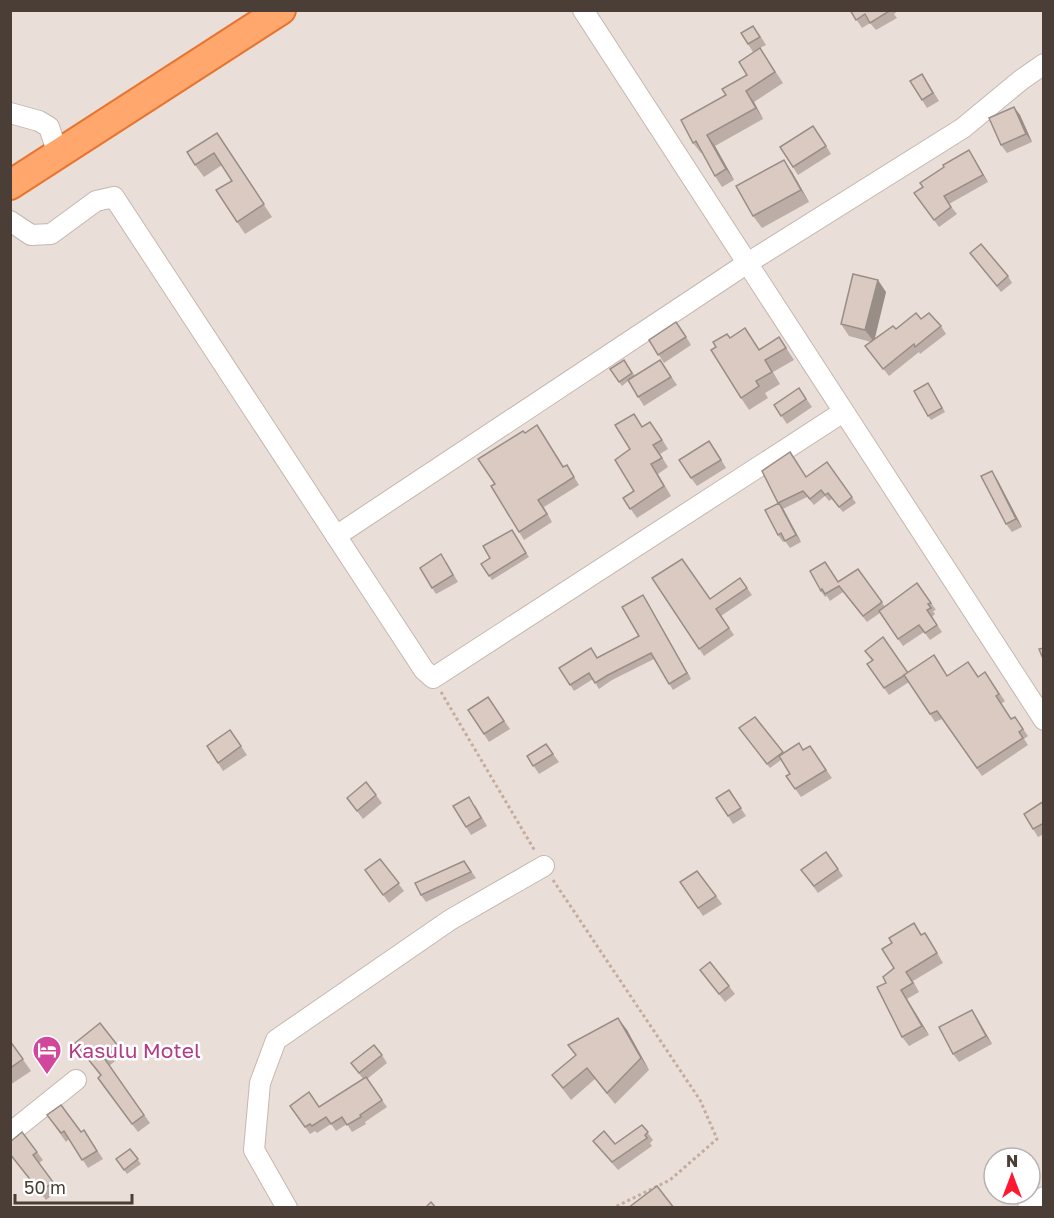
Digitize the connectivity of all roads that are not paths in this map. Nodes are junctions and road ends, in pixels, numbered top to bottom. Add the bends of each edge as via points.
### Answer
1 (281, 10) edge
2 (583, 10) edge
3 (1044, 64) edge
4 (10, 113) edge
5 (58, 154) junction
6 (10, 185) edge
7 (10, 221) edge
8 (746, 264) junction
9 (843, 412) junction
10 (336, 536) junction
11 (1044, 720) edge
12 (544, 866) dead end
13 (76, 1080) dead end
14 (10, 1132) edge
15 (1044, 1197) edge
16 (287, 1208) edge
17 (1028, 1208) edge

1 - 5 highway
2 - 8 street
3 - 8 street via 963,128
4 - 5 street via 49,127
5 - 6 highway
7 - 10 street via 31,236 51,234 96,201 114,197
8 - 9 street
8 - 10 street
9 - 10 street via 433,678
9 - 11 street
12 - 16 street via 450,920 276,1040 260,1083 254,1150
13 - 14 street
15 - 17 street

